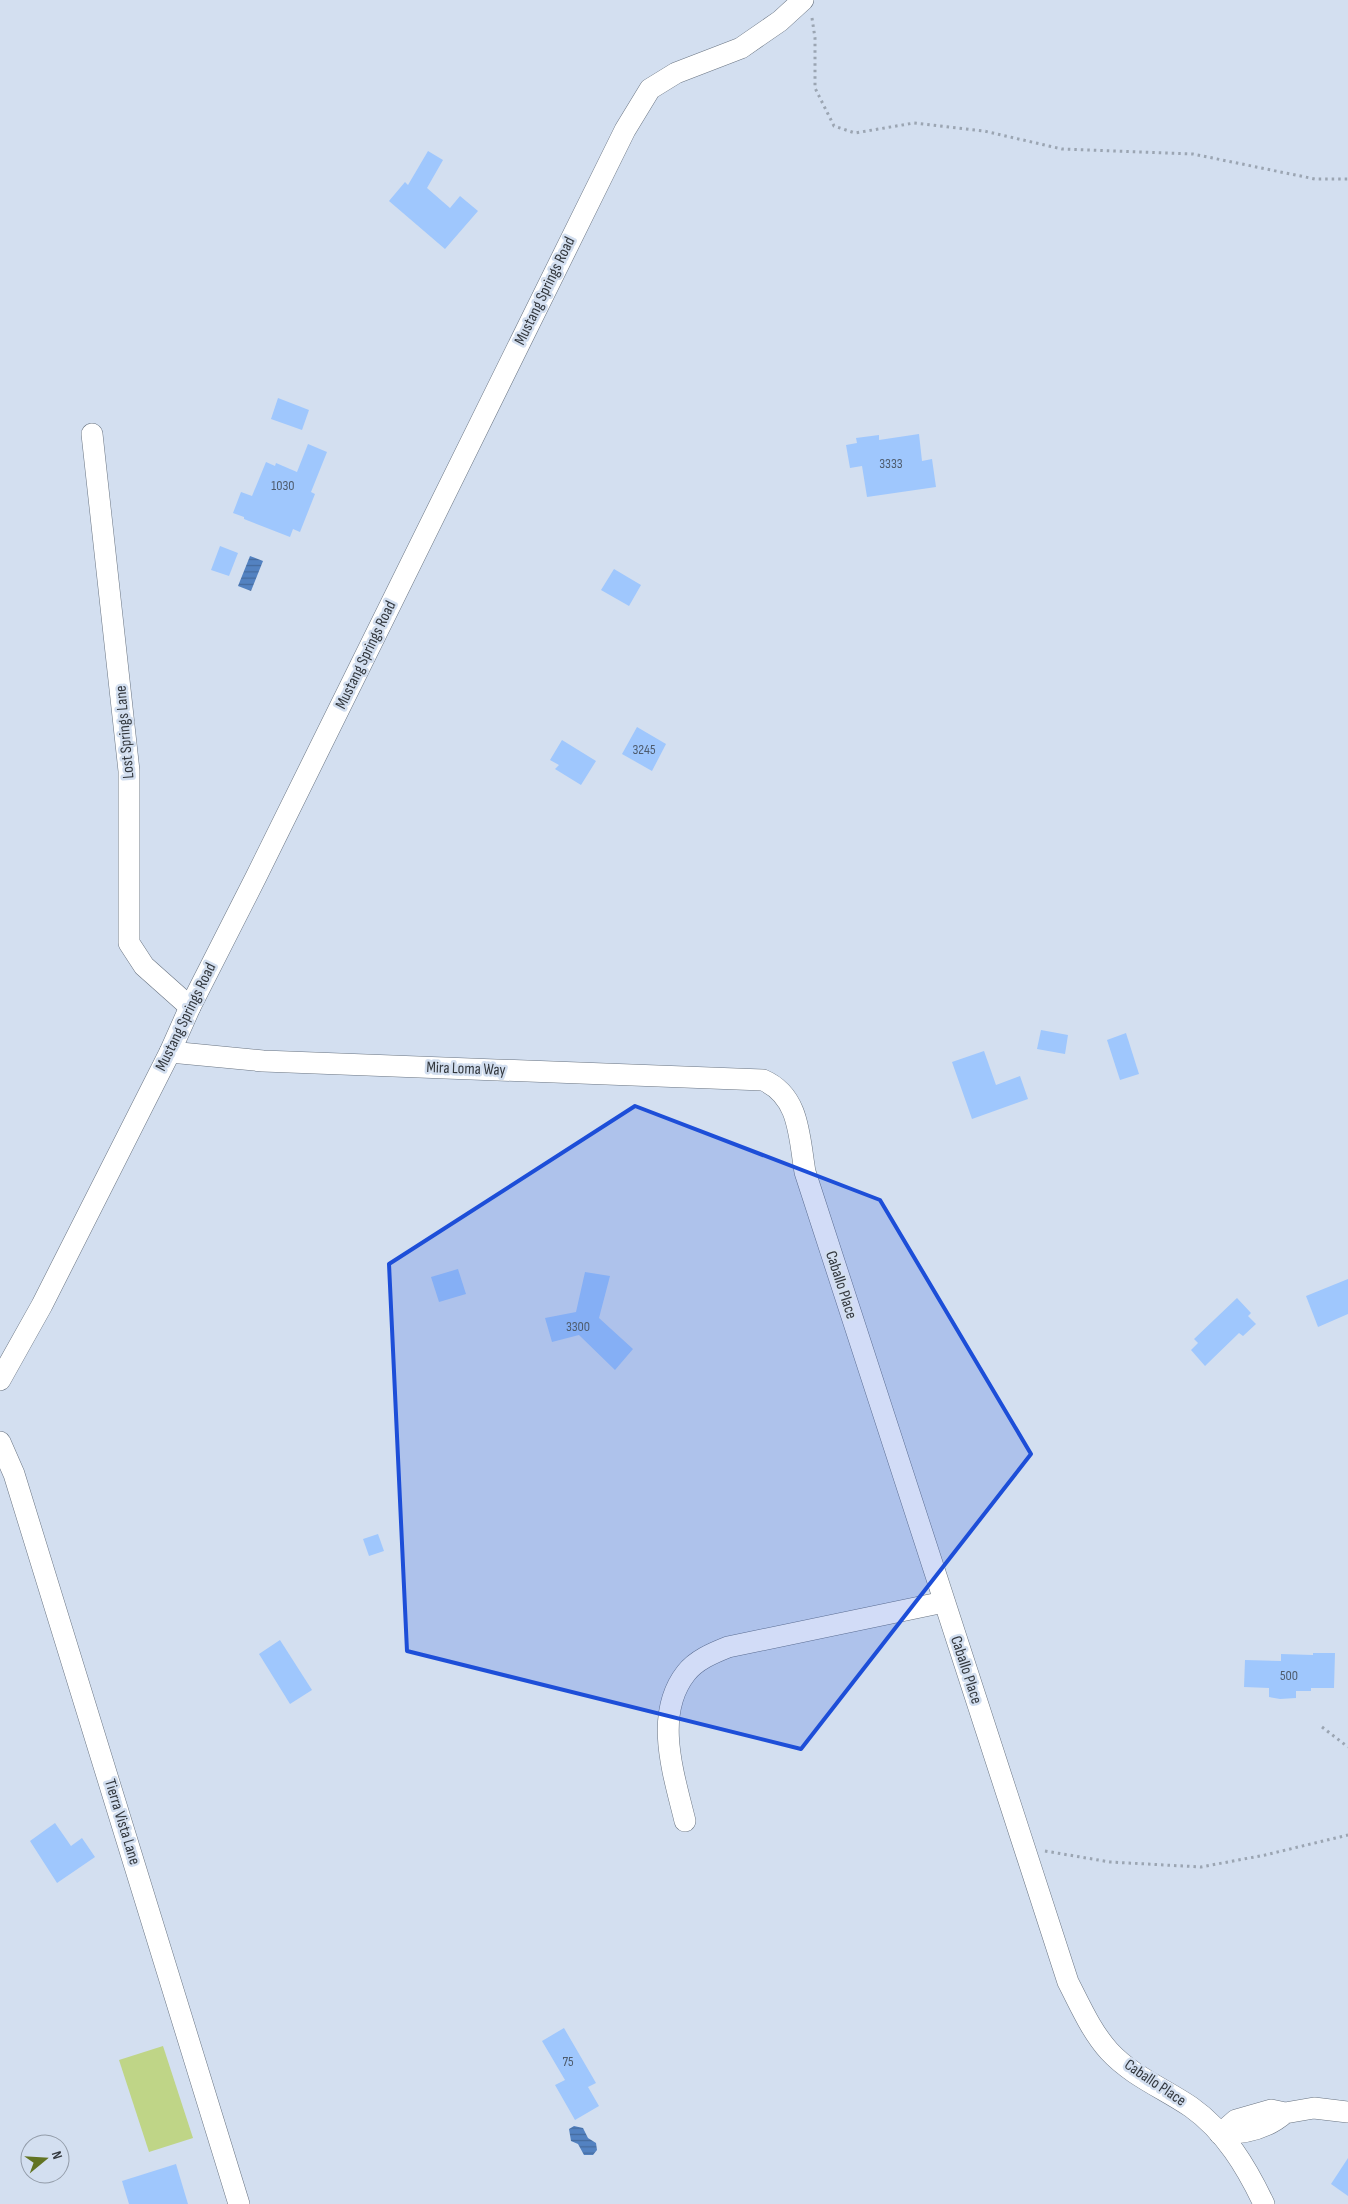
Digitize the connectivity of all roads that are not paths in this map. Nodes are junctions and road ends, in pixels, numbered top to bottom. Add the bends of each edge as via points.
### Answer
1 (807, 5) edge
2 (92, 434) dead end
3 (190, 1007) junction
4 (170, 1052) junction
5 (763, 1080) joint
6 (0, 1380) edge
7 (0, 1442) edge
8 (944, 1602) junction
9 (685, 1821) dead end
10 (1348, 2112) edge
11 (1220, 2134) junction
12 (239, 2204) edge
13 (1264, 2204) edge

1 - 3 street, Mustang Springs Road via 741,48 676,73 650,89 625,130
2 - 3 street, Lost Springs Lane via 129,771 129,943 144,966
3 - 4 street, Mustang Springs Road
4 - 5 street, Mira Loma Way via 264,1062
4 - 6 street, Mustang Springs Road via 42,1305
5 - 8 street, Caballo Place via 776,1086 795,1112 805,1172
7 - 12 street, Tierra Vista Lane via 14,1474
8 - 9 street via 728,1647 706,1656 687,1671 677,1687 668,1725
8 - 11 street, Caballo Place via 1068,1982 1088,2022 1109,2051 1138,2075 1191,2108
10 - 11 street via 1314,2108 1285,2113 1271,2110 1236,2120
11 - 13 street, Caballo Place via 1241,2160

